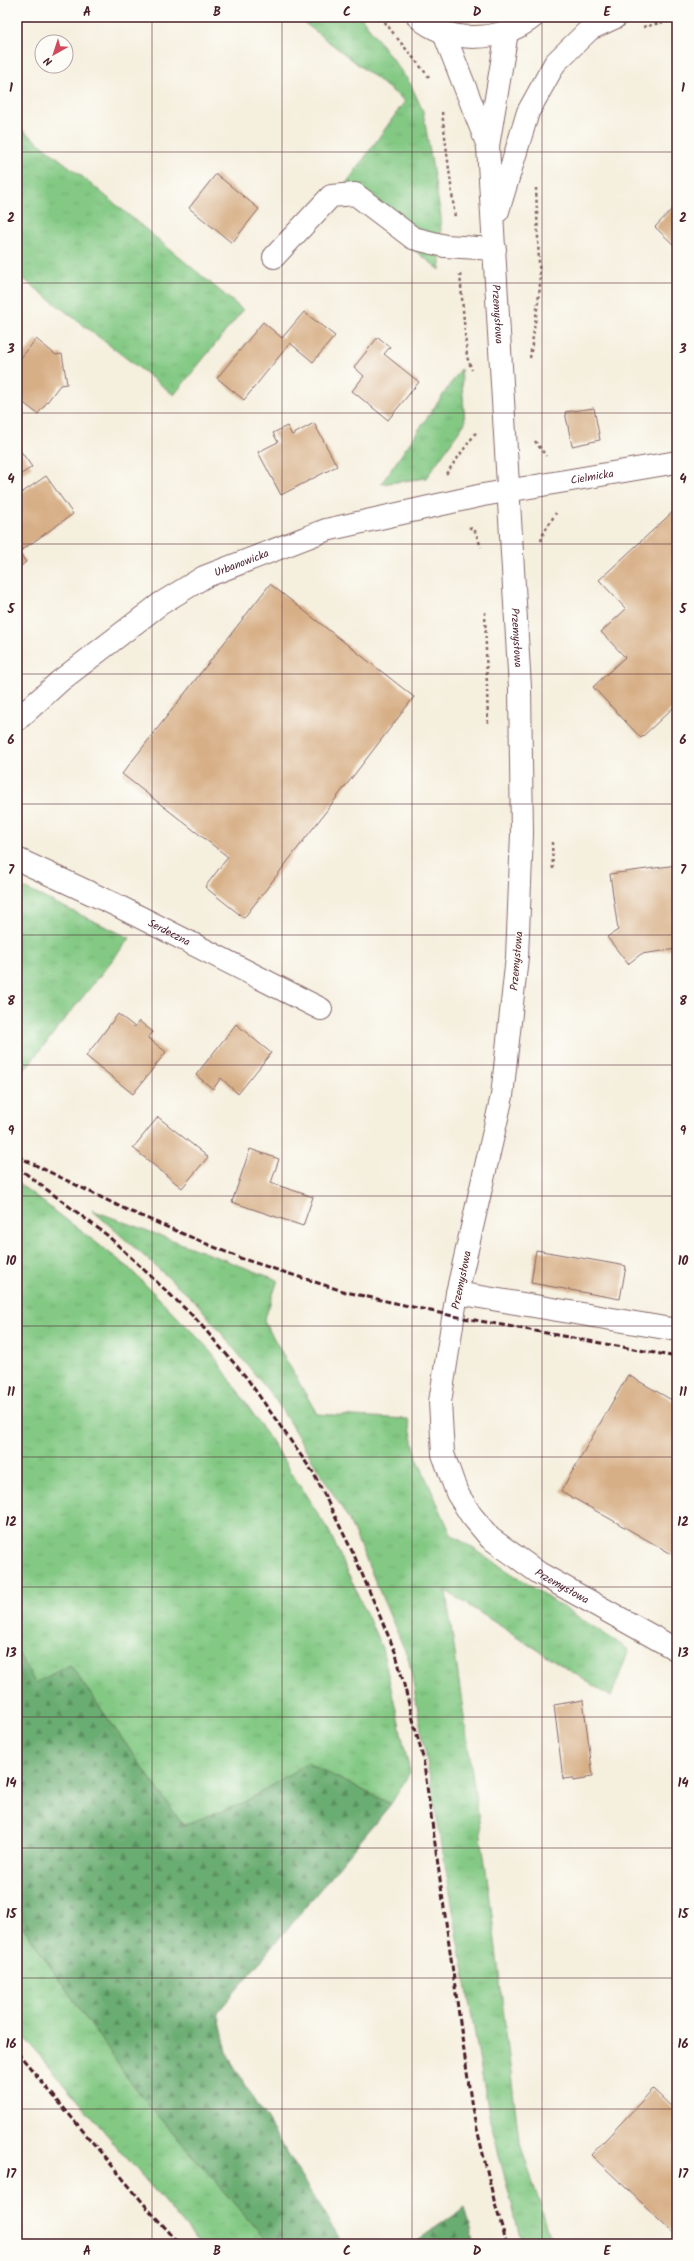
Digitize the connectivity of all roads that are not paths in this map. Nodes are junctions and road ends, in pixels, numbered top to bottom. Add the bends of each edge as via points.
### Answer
1 (418, 17) edge
2 (533, 17) edge
3 (616, 17) edge
4 (443, 31) junction
5 (508, 32) junction
6 (488, 146) junction
7 (494, 224) junction
8 (495, 249) junction
9 (274, 257) dead end
10 (677, 462) edge
11 (507, 492) junction
12 (17, 720) edge
13 (17, 859) edge
14 (321, 1009) dead end
15 (457, 1293) junction
16 (677, 1330) edge
17 (677, 1650) edge

1 - 4 street
2 - 5 street
3 - 7 street via 590,29 556,63 528,112
4 - 5 street via 479,37
4 - 6 street, Przemysłowa
5 - 6 street, Przemysłowa
6 - 7 street, Przemysłowa
7 - 8 street, Przemysłowa
8 - 9 street via 445,246 412,238 355,194 331,196
8 - 11 street, Przemysłowa
10 - 11 street, Cielmicka
11 - 12 street, Urbanowicka via 326,530 204,577 160,604 60,681
11 - 15 street, Przemysłowa via 520,688 522,834 517,957 502,1096
13 - 14 street, Serdeczna via 116,905
15 - 16 street
15 - 17 street, Przemysłowa via 440,1402 442,1454 457,1493 490,1538 539,1573

